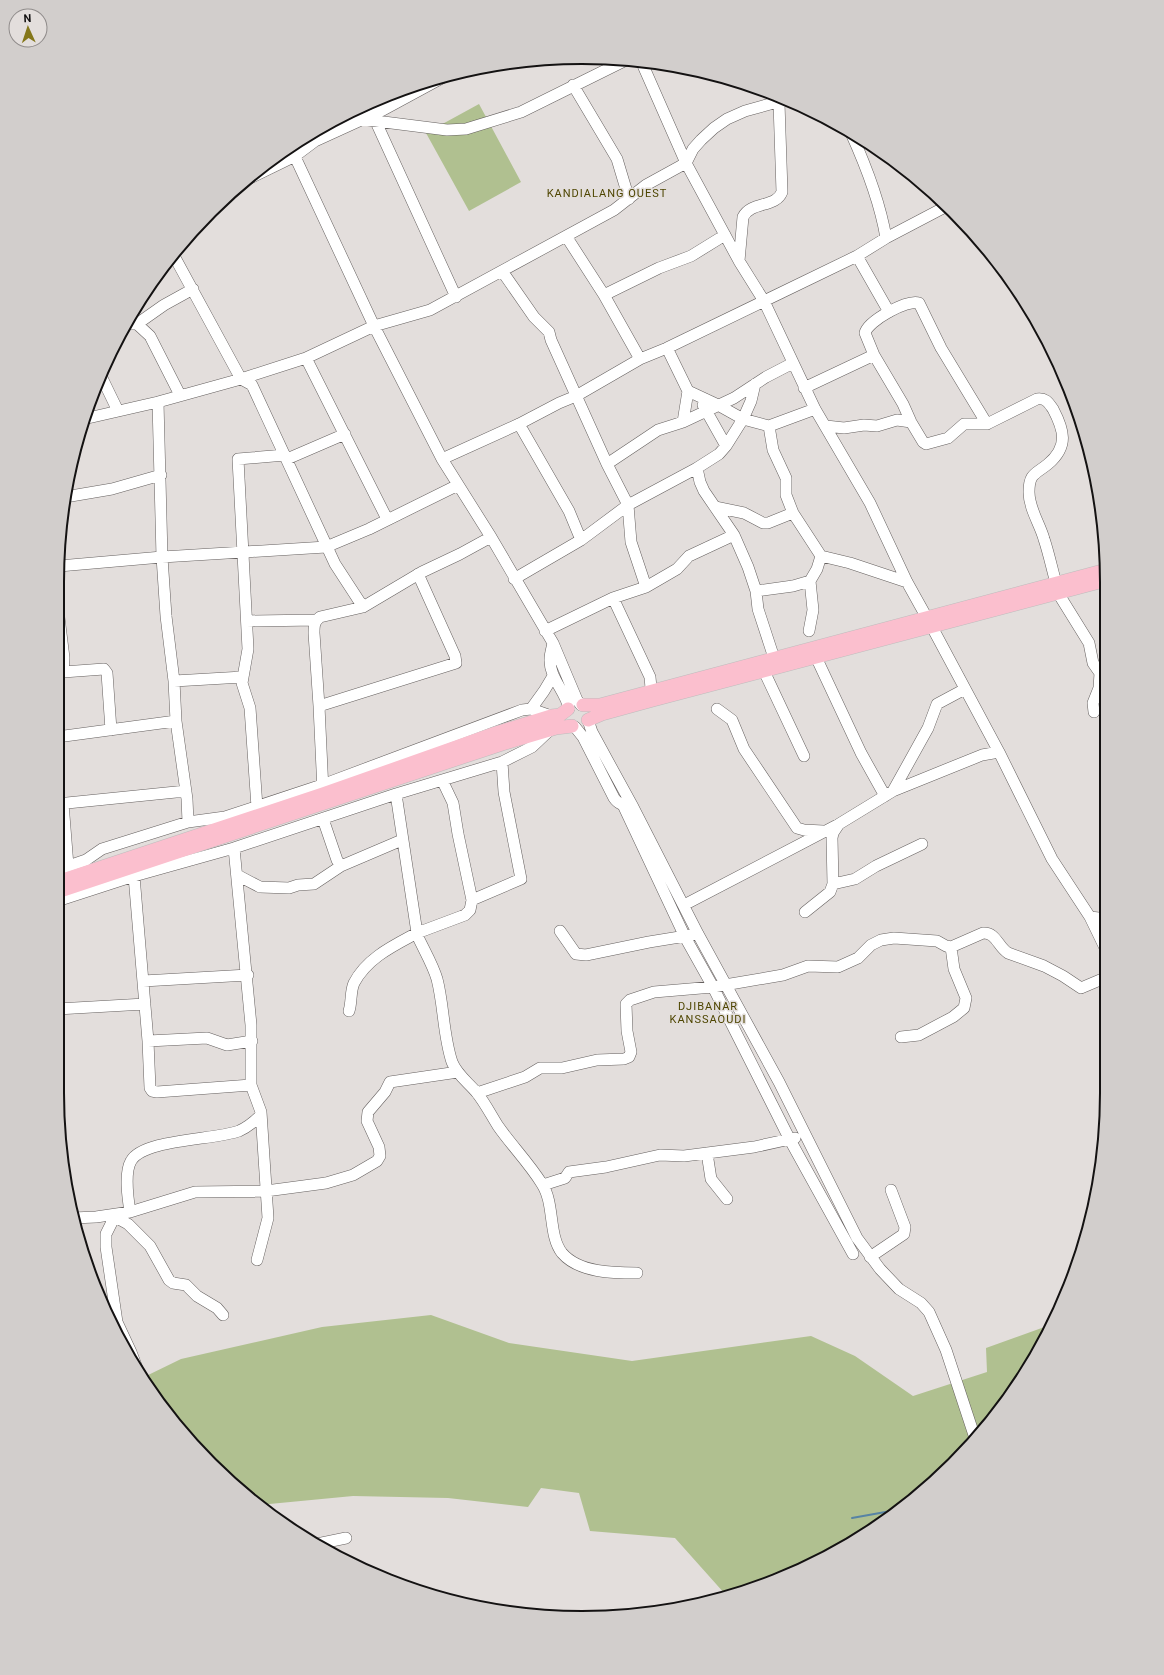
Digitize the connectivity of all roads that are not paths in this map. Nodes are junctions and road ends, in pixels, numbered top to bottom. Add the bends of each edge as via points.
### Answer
1 (616, 65) edge
2 (644, 67) edge
3 (573, 85) junction
4 (421, 89) edge
5 (778, 102) edge
6 (783, 104) edge
7 (360, 119) junction
8 (376, 122) junction
9 (855, 142) edge
10 (293, 152) edge
11 (295, 156) junction
12 (686, 163) junction
13 (272, 167) edge
14 (629, 199) junction
15 (941, 209) edge
16 (725, 235) junction
17 (566, 236) junction
18 (886, 238) junction
19 (856, 256) junction
20 (176, 260) edge
21 (740, 261) junction
22 (502, 271) junction
23 (192, 289) junction
24 (604, 295) junction
25 (456, 297) junction
26 (764, 301) junction
27 (889, 312) junction
28 (132, 324) edge
29 (374, 326) junction
30 (667, 348) junction
31 (874, 356) junction
32 (306, 358) junction
33 (640, 359) junction
34 (793, 363) junction
35 (241, 379) junction
36 (104, 382) edge
37 (755, 384) junction
38 (804, 388) junction
39 (693, 393) junction
40 (180, 395) junction
41 (576, 396) junction
42 (158, 402) junction
43 (718, 405) junction
44 (815, 409) junction
45 (118, 411) junction
46 (707, 411) junction
47 (90, 417) edge
48 (743, 419) junction
49 (683, 422) junction
50 (911, 422) junction
51 (519, 424) junction
52 (987, 424) junction
53 (769, 426) junction
54 (826, 426) junction
55 (344, 434) junction
56 (726, 446) junction
57 (286, 457) junction
58 (442, 459) junction
59 (607, 464) junction
60 (698, 468) junction
61 (161, 475) junction
62 (458, 485) junction
63 (71, 496) edge
64 (628, 505) junction
65 (715, 507) junction
66 (793, 513) junction
67 (387, 520) junction
68 (734, 535) junction
69 (491, 537) junction
70 (581, 540) junction
71 (326, 546) junction
72 (243, 552) junction
73 (821, 556) junction
74 (162, 557) junction
75 (64, 566) edge
76 (1100, 572) edge
77 (418, 574) junction
78 (514, 579) junction
79 (810, 581) junction
80 (1100, 581) edge
81 (907, 582) junction
82 (646, 587) junction
83 (1057, 588) junction
84 (756, 591) junction
85 (613, 598) junction
86 (363, 607) junction
87 (316, 620) junction
88 (247, 621) junction
89 (930, 622) junction
90 (546, 631) junction
91 (809, 631) dead end
92 (553, 644) junction
93 (774, 658) junction
94 (816, 658) junction
95 (764, 671) junction
96 (64, 673) edge
97 (553, 676) junction
98 (243, 677) junction
99 (174, 681) junction
100 (965, 689) junction
101 (652, 695) junction
102 (319, 706) junction
103 (575, 707) junction
104 (531, 709) junction
105 (717, 709) dead end
106 (1094, 712) dead end
107 (551, 716) junction
108 (588, 720) junction
109 (176, 721) junction
110 (574, 726) junction
111 (111, 730) junction
112 (550, 730) junction
113 (64, 735) edge
114 (499, 739) junction
115 (999, 752) junction
116 (804, 756) dead end
117 (502, 762) junction
118 (442, 780) junction
119 (323, 790) junction
120 (186, 791) junction
121 (396, 794) junction
122 (889, 794) junction
123 (64, 804) edge
124 (257, 806) junction
125 (628, 806) junction
126 (323, 819) junction
127 (188, 822) junction
128 (839, 824) junction
129 (826, 831) junction
130 (402, 840) junction
131 (922, 844) dead end
132 (234, 848) junction
133 (341, 866) junction
134 (64, 867) edge
135 (237, 875) junction
136 (134, 876) junction
137 (64, 880) edge
138 (833, 884) junction
139 (64, 890) edge
140 (64, 899) edge
141 (472, 900) junction
142 (684, 905) junction
143 (805, 912) dead end
144 (1090, 917) junction
145 (1100, 918) edge
146 (560, 931) dead end
147 (417, 933) junction
148 (698, 934) junction
149 (685, 936) junction
150 (1100, 938) edge
151 (951, 947) junction
152 (248, 975) junction
153 (1100, 980) edge
154 (143, 981) junction
155 (726, 984) junction
156 (712, 987) junction
157 (145, 1004) junction
158 (64, 1009) edge
159 (349, 1011) dead end
160 (901, 1037) dead end
161 (148, 1041) junction
162 (252, 1041) junction
163 (458, 1072) junction
164 (251, 1085) junction
165 (477, 1093) junction
166 (261, 1115) junction
167 (805, 1136) junction
168 (790, 1140) junction
169 (707, 1153) junction
170 (543, 1185) junction
171 (891, 1190) dead end
172 (266, 1192) junction
173 (727, 1199) dead end
174 (130, 1212) junction
175 (116, 1216) junction
176 (80, 1218) edge
177 (853, 1254) dead end
178 (870, 1257) junction
179 (257, 1260) dead end
180 (637, 1273) dead end
181 (223, 1315) dead end
182 (117, 1322) edge
183 (973, 1432) edge
184 (346, 1538) dead end
185 (324, 1542) edge

1 - 3 street
2 - 12 street
3 - 8 street via 521,112 466,129 447,130
3 - 14 street via 617,159
4 - 7 street
5 - 12 street via 727,119 701,140
6 - 21 street via 782,192 776,200 750,208 746,212 743,217
7 - 8 street
7 - 11 street via 315,141
8 - 25 street
9 - 18 street via 880,212
10 - 11 street
11 - 13 street
11 - 29 street
12 - 14 street via 646,185
12 - 16 street
14 - 17 street
15 - 18 street
16 - 21 street
16 - 24 street via 691,256 659,268
17 - 22 street
17 - 24 street
18 - 19 street
19 - 26 street
19 - 27 street
20 - 23 street
21 - 26 street
22 - 25 street
22 - 41 street via 534,318 549,332
23 - 28 street
23 - 35 street
24 - 33 street
25 - 29 street via 430,310
26 - 30 street
26 - 34 street
27 - 31 street via 866,329 865,333
27 - 52 street via 910,302 919,303 941,348
28 - 40 street via 150,336
29 - 32 street
29 - 58 street
30 - 33 street
30 - 39 street
31 - 38 street
31 - 50 street
32 - 35 street
32 - 55 street
33 - 41 street
34 - 37 street
34 - 38 street
35 - 40 street
35 - 57 street via 252,385
36 - 45 street
37 - 43 street
37 - 48 street
38 - 44 street
39 - 43 street
39 - 46 street
39 - 49 street
40 - 42 street
41 - 51 street
41 - 59 street
42 - 45 street
42 - 61 street
43 - 46 street
43 - 48 street
44 - 53 street
44 - 54 street
45 - 47 street
46 - 49 street
46 - 56 street
48 - 53 street
48 - 56 street
49 - 59 street via 658,430
50 - 52 street via 926,444 948,438 964,424
50 - 54 street via 897,420 877,426 844,428
51 - 58 street
51 - 70 street via 568,511
52 - 83 street via 1043,398 1048,401 1060,424 1063,434 1062,445 1056,456 1032,476 1029,494 1045,540
53 - 66 street via 773,450 786,478 786,495
54 - 81 street via 870,504
55 - 57 street
55 - 67 street
56 - 60 street
57 - 71 street
57 - 72 street via 238,459
58 - 62 street
59 - 64 street
60 - 64 street
60 - 65 street via 700,482
61 - 63 street
61 - 74 street
62 - 67 street
62 - 69 street
64 - 70 street
64 - 82 street via 631,542
65 - 66 street via 744,514 768,524
65 - 68 street
66 - 73 street
67 - 71 street
68 - 82 street via 689,556 674,571
68 - 84 street
69 - 77 street
69 - 78 street
70 - 78 street
71 - 72 street
71 - 86 street
72 - 74 street
72 - 88 street
73 - 79 street
73 - 81 street
74 - 75 street
74 - 99 street
76 - 83 main road
77 - 86 street
77 - 102 street via 456,663
78 - 90 street
79 - 84 street
79 - 91 street via 813,610
80 - 83 main road
81 - 89 street
82 - 85 street
83 - 89 main road
83 - 106 street via 1089,643 1093,663 1100,673 1099,688 1093,703
84 - 93 street via 758,608
85 - 90 street
85 - 101 street via 650,677
86 - 87 street
87 - 88 street
87 - 102 street via 314,633
88 - 98 street via 248,649
89 - 93 main road
89 - 94 main road
89 - 100 street
90 - 92 street
92 - 97 street via 549,660
92 - 103 street via 577,700
93 - 101 main road
94 - 95 main road
94 - 122 street via 861,753
95 - 101 main road
95 - 116 street
96 - 111 street via 104,669 107,673
97 - 103 street via 566,700
97 - 104 street
98 - 99 street
98 - 124 street via 242,682 250,708
99 - 109 street
100 - 115 street
100 - 122 street via 937,704 928,728
101 - 103 main road
101 - 108 main road
102 - 119 street
103 - 107 main road via 560,715
103 - 108 main road via 589,712
103 - 110 main road via 566,712 566,720
104 - 107 street
104 - 119 street via 503,716
105 - 129 street via 732,720 744,749 796,828
107 - 114 main road
108 - 110 main road via 583,726
108 - 125 street
109 - 111 street
109 - 120 street
110 - 112 main road
110 - 125 street via 583,737 614,798
111 - 113 street
112 - 114 main road
112 - 117 street via 532,747
114 - 119 main road
114 - 139 main road
115 - 122 street via 982,755
115 - 144 street via 1052,859
117 - 118 street
117 - 141 street via 504,792 521,878
118 - 121 street
118 - 141 street via 454,803
119 - 124 street
119 - 137 main road
120 - 123 street
120 - 127 street
121 - 126 street
121 - 130 street
122 - 128 street
124 - 127 street via 225,817
125 - 142 street
125 - 149 street
126 - 132 street
126 - 133 street
127 - 134 street via 102,849 86,860
128 - 129 street
128 - 138 street via 832,838
129 - 142 street
130 - 133 street
130 - 147 street
131 - 138 street via 855,879
132 - 135 street
132 - 136 street
133 - 135 street via 314,884 289,888 260,887
135 - 152 street
136 - 140 street
136 - 154 street
138 - 143 street via 830,892
141 - 147 street via 470,910 465,915
142 - 148 street
144 - 145 street
144 - 150 street
146 - 149 street via 576,954 586,955
147 - 159 street via 382,952 366,966 354,983
147 - 163 street via 436,975 447,1044 452,1063
148 - 149 street
148 - 155 street
149 - 156 street
151 - 153 street via 983,933 992,934 1008,953 1044,966 1081,988
151 - 155 street via 937,941 894,938 881,940 858,958 838,967 808,966 783,975
151 - 160 street via 954,969 966,998 964,1008 953,1017 919,1035
152 - 154 street
152 - 162 street
154 - 157 street
155 - 156 street
155 - 167 street
156 - 165 street via 654,992 627,1001 632,1052 624,1060 597,1060 562,1068 540,1068 524,1077
156 - 168 street
157 - 158 street
157 - 161 street
161 - 162 street via 207,1038 227,1045
161 - 164 street via 152,1091
162 - 164 street
163 - 165 street
163 - 172 street via 390,1082 368,1112 367,1121 380,1151 377,1161 352,1176
164 - 166 street
165 - 170 street
166 - 172 street
166 - 174 street via 251,1125 238,1131 179,1141 142,1151 130,1161 127,1187
167 - 168 street
167 - 178 street via 857,1238
168 - 169 street
168 - 177 street
169 - 170 street via 684,1156 660,1155 569,1172 565,1178
169 - 173 street via 711,1179
170 - 180 street via 550,1202 555,1237 562,1253 591,1269
171 - 178 street via 905,1227 904,1234
172 - 174 street via 195,1192
172 - 179 street via 268,1218
174 - 175 street
175 - 176 street
175 - 181 street via 150,1246 172,1283 186,1286
175 - 182 street via 106,1234
178 - 183 street via 899,1289 922,1303 929,1312 946,1350
184 - 185 street

